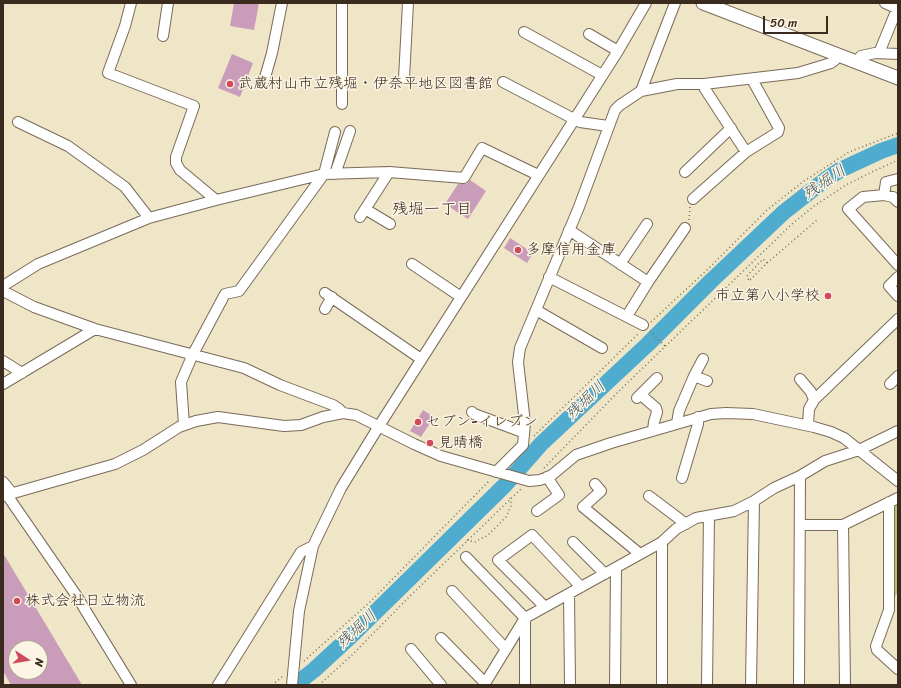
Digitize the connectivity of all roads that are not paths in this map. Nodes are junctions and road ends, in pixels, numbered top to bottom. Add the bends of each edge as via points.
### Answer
1 (130, 3) edge
2 (168, 3) edge
3 (282, 3) edge
4 (342, 3) edge
5 (408, 3) edge
6 (646, 3) edge
7 (675, 3) edge
8 (703, 3) edge
9 (893, 6) edge
10 (524, 32) dead end
11 (589, 34) dead end
12 (163, 36) dead end
13 (618, 51) junction
14 (879, 53) junction
15 (898, 54) edge
16 (838, 55) junction
17 (856, 62) junction
18 (602, 75) junction
19 (404, 78) dead end
20 (898, 78) edge
21 (754, 79) junction
22 (264, 81) dead end
23 (503, 82) dead end
24 (704, 84) junction
25 (641, 91) junction
26 (342, 104) dead end
27 (574, 119) junction
28 (18, 122) dead end
29 (608, 126) junction
30 (731, 128) junction
31 (350, 131) dead end
32 (335, 132) dead end
33 (746, 152) junction
34 (389, 172) junction
35 (685, 172) dead end
36 (324, 174) junction
37 (335, 174) junction
38 (538, 175) junction
39 (898, 179) edge
40 (884, 195) junction
41 (693, 199) road end
42 (216, 200) junction
43 (898, 202) edge
44 (149, 218) junction
45 (390, 224) dead end
46 (647, 224) dead end
47 (685, 228) road end
48 (569, 230) junction
49 (412, 264) dead end
50 (620, 264) junction
51 (898, 265) edge
52 (549, 277) junction
53 (898, 277) edge
54 (648, 282) junction
55 (3, 286) edge
56 (3, 291) edge
57 (898, 296) edge
58 (461, 297) junction
59 (325, 309) dead end
60 (536, 310) junction
61 (627, 316) junction
62 (898, 319) edge
63 (645, 327) road end
64 (95, 329) junction
65 (602, 348) dead end
66 (193, 354) junction
67 (703, 359) dead end
68 (421, 360) junction
69 (3, 361) edge
70 (22, 373) junction
71 (694, 376) junction
72 (898, 376) edge
73 (657, 378) dead end
74 (800, 379) dead end
75 (707, 381) dead end
76 (3, 384) edge
77 (890, 384) dead end
78 (814, 400) junction
79 (472, 412) dead end
80 (343, 413) junction
81 (698, 417) junction
82 (677, 423) junction
83 (184, 425) junction
84 (808, 425) junction
85 (379, 426) junction
86 (524, 427) junction
87 (653, 430) junction
88 (898, 431) edge
89 (859, 450) junction
90 (495, 474) junction
91 (544, 474) junction
92 (800, 476) junction
93 (682, 478) dead end
94 (898, 481) edge
95 (3, 482) edge
96 (595, 484) dead end
97 (7, 495) edge
98 (649, 496) dead end
99 (893, 500) edge
100 (754, 501) junction
101 (537, 511) dead end
102 (709, 516) junction
103 (686, 524) junction
104 (801, 525) junction
105 (843, 525) junction
106 (573, 542) dead end
107 (662, 542) junction
108 (313, 546) junction
109 (640, 554) junction
110 (466, 556) dead end
111 (616, 568) junction
112 (605, 574) junction
113 (581, 587) junction
114 (452, 591) dead end
115 (569, 594) junction
116 (545, 607) junction
117 (525, 618) junction
118 (440, 638) dead end
119 (411, 649) dead end
120 (506, 649) junction
121 (898, 669) edge
122 (484, 684) edge
123 (131, 685) edge
124 (218, 685) edge
125 (292, 685) edge
126 (441, 685) edge
127 (525, 685) edge
128 (570, 685) edge
129 (615, 685) edge
130 (662, 685) edge
131 (707, 685) edge
132 (751, 685) edge
133 (799, 685) edge
134 (845, 685) edge

1 - 42 street via 125,26 108,73 194,106 176,163 180,170
2 - 12 street
3 - 22 street
4 - 26 street
5 - 19 street
6 - 13 street
7 - 25 street
8 - 16 main road
9 - 14 street
10 - 18 street
11 - 13 street
13 - 18 street
14 - 15 street
14 - 17 street via 861,56
16 - 17 main road
16 - 21 street via 831,63 816,68
17 - 20 main road
18 - 27 street
21 - 24 street
21 - 33 street via 779,128 778,132
23 - 27 street
24 - 25 street via 677,84
24 - 30 street
25 - 29 street via 615,110
27 - 29 street
27 - 38 street
28 - 44 street via 68,146 125,187
29 - 48 street
30 - 33 street
30 - 35 street
31 - 37 street
32 - 36 street
33 - 41 street
34 - 37 street
34 - 38 street via 464,178 482,148
34 - 45 street via 363,213
36 - 37 street
36 - 42 street
36 - 66 street via 239,291 225,294
38 - 58 street
39 - 40 street via 886,182
40 - 43 street via 893,197
40 - 51 street via 863,196 848,209
42 - 44 street
44 - 55 street via 38,264
46 - 50 street
47 - 54 street
48 - 50 street
48 - 52 street
49 - 58 street
50 - 54 street
52 - 60 street
52 - 61 street
53 - 57 street via 889,286
54 - 61 street
56 - 64 street via 34,307
58 - 68 street
59 - 68 street via 329,295
60 - 65 street
60 - 86 street via 520,348 518,362
61 - 63 street
62 - 78 street
64 - 66 street
64 - 70 street
66 - 80 street via 244,368 280,385 334,405
66 - 83 street via 181,382
67 - 71 street
68 - 85 street
69 - 70 street
70 - 76 street
71 - 75 street
71 - 82 street
72 - 77 street
73 - 87 street via 639,397 656,408
74 - 78 street
78 - 84 street via 809,409
79 - 86 street via 520,431
80 - 83 street via 301,425 284,426 218,418
80 - 85 street via 356,415
81 - 82 street
81 - 84 street via 741,413
81 - 93 street
82 - 87 street
83 - 97 street via 115,464
84 - 89 street via 844,438
85 - 90 street via 441,456
85 - 108 street via 341,488
86 - 90 street via 523,445
87 - 91 street via 585,450 552,475
88 - 89 street
89 - 92 street via 825,462
89 - 94 street
90 - 91 street via 525,481 540,480
91 - 101 street via 559,495
92 - 100 street
92 - 104 street
95 - 97 street
96 - 109 street via 601,491 584,507
97 - 123 street via 76,595
98 - 103 street
99 - 105 street
99 - 121 street via 889,610 876,646 877,650
100 - 102 street via 734,510
100 - 132 street
102 - 103 street via 696,518
102 - 131 street
103 - 107 street
104 - 105 street
104 - 133 street
105 - 134 street
106 - 112 street
107 - 109 street
107 - 130 street
108 - 124 street via 301,552
108 - 125 street via 299,611
109 - 111 street
110 - 117 street
111 - 112 street
111 - 129 street
112 - 113 street
113 - 115 street
113 - 116 street via 532,535 498,560
114 - 120 street
115 - 116 street
115 - 128 street
116 - 117 street
117 - 120 street
117 - 127 street
118 - 122 street
119 - 126 street
120 - 122 street

